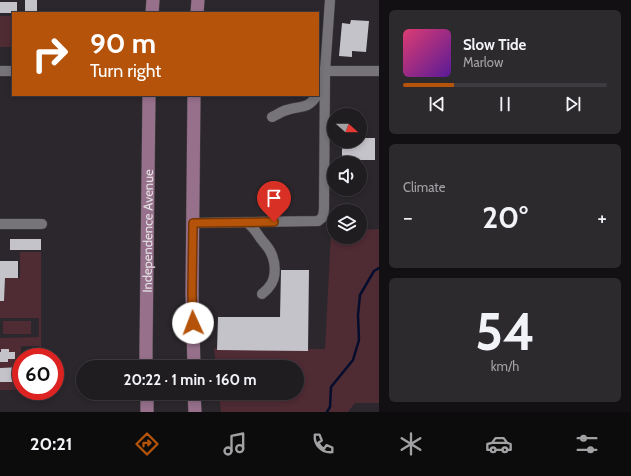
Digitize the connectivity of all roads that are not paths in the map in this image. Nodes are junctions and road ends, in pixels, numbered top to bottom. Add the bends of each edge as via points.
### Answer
1 (153, 0) edge
2 (198, 0) edge
3 (330, 0) edge
4 (152, 12) edge
5 (197, 12) edge
6 (0, 71) edge
7 (12, 71) edge
8 (322, 71) edge
9 (379, 71) edge
10 (325, 83) junction
11 (319, 92) edge
12 (317, 96) edge
13 (194, 97) edge
14 (148, 98) edge
15 (272, 117) dead end
16 (246, 222) junction
17 (193, 223) junction
18 (0, 224) edge
19 (42, 224) dead end
20 (262, 294) dead end
21 (146, 360) edge
22 (194, 360) edge
23 (147, 400) edge
24 (194, 400) edge
25 (147, 412) edge
26 (195, 412) edge

1 - 4 main road
2 - 5 main road
3 - 8 street
6 - 7 street
8 - 9 street
8 - 10 street
10 - 11 street
10 - 16 street via 323,217 318,221
12 - 15 street via 309,105 287,110
13 - 17 main road
14 - 21 main road, Independence Avenue
16 - 17 street
16 - 20 street via 271,252 275,264 270,286
17 - 22 main road
18 - 19 street
23 - 25 main road
24 - 26 main road

